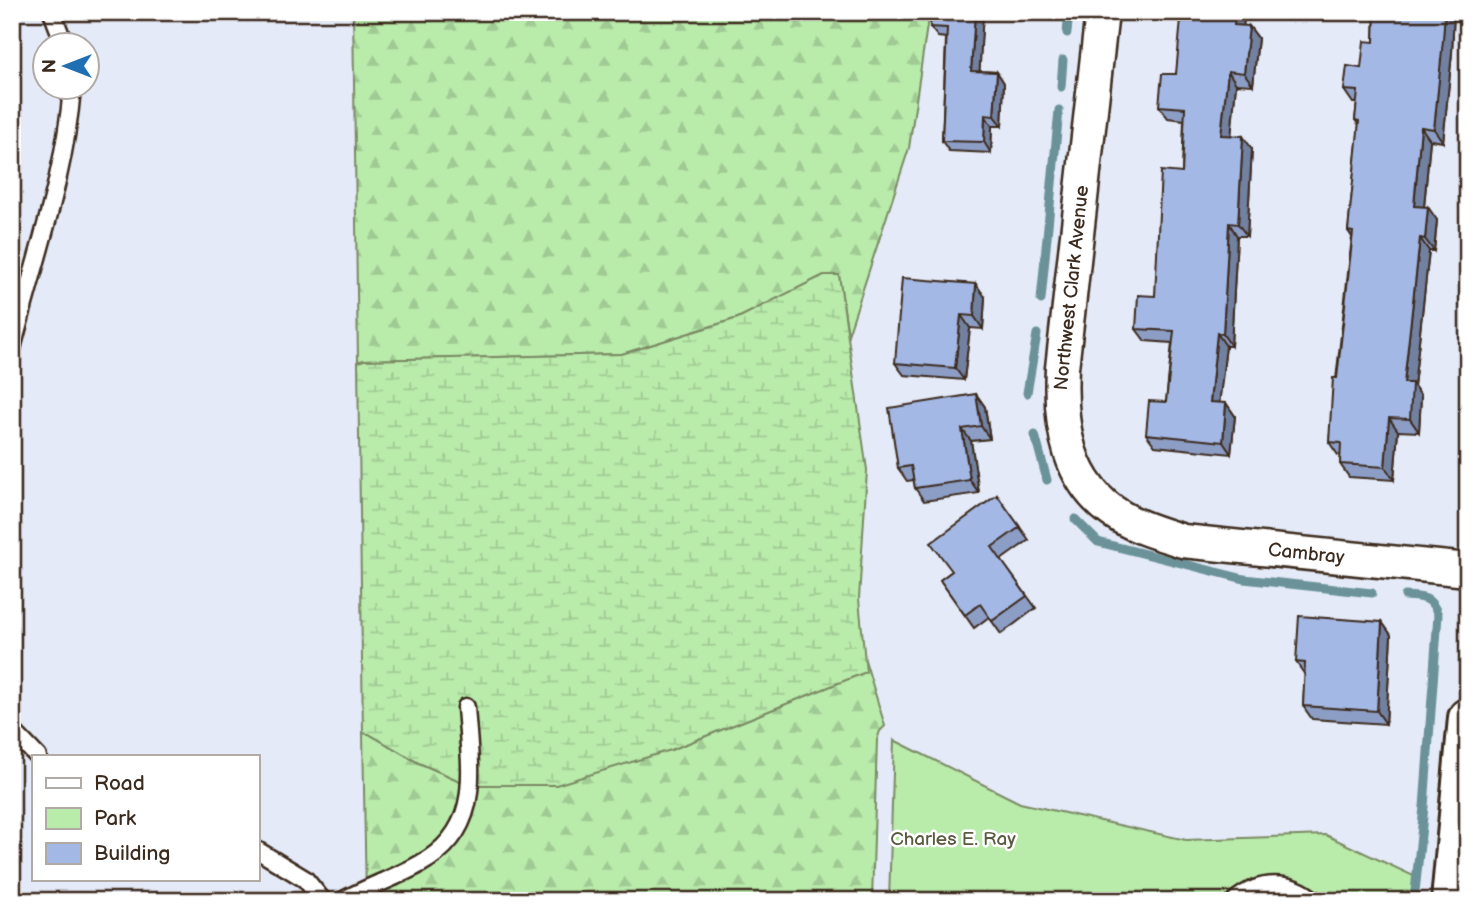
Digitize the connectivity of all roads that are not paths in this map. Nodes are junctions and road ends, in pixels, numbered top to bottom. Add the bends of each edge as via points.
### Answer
1 (52, 12) edge
2 (1102, 12) edge
3 (60, 32) edge
4 (71, 102) edge
5 (12, 349) edge
6 (1145, 529) joint
7 (1468, 570) edge
8 (466, 708) dead end
9 (1468, 718) edge
10 (12, 730) edge
11 (36, 755) edge
12 (259, 851) edge
13 (323, 901) edge
14 (342, 901) edge
15 (1235, 901) edge
16 (1315, 901) edge
17 (1451, 901) edge

1 - 3 lane
2 - 6 street, Northwest Clark Avenue via 1060,405 1065,435 1081,476 1119,516
4 - 5 lane via 58,181
6 - 7 street, Cambray via 1183,541
8 - 14 lane via 470,782 465,814 454,838 420,864
9 - 17 street
10 - 11 lane
12 - 13 lane via 305,879
15 - 16 lane via 1252,889 1275,885 1300,890

